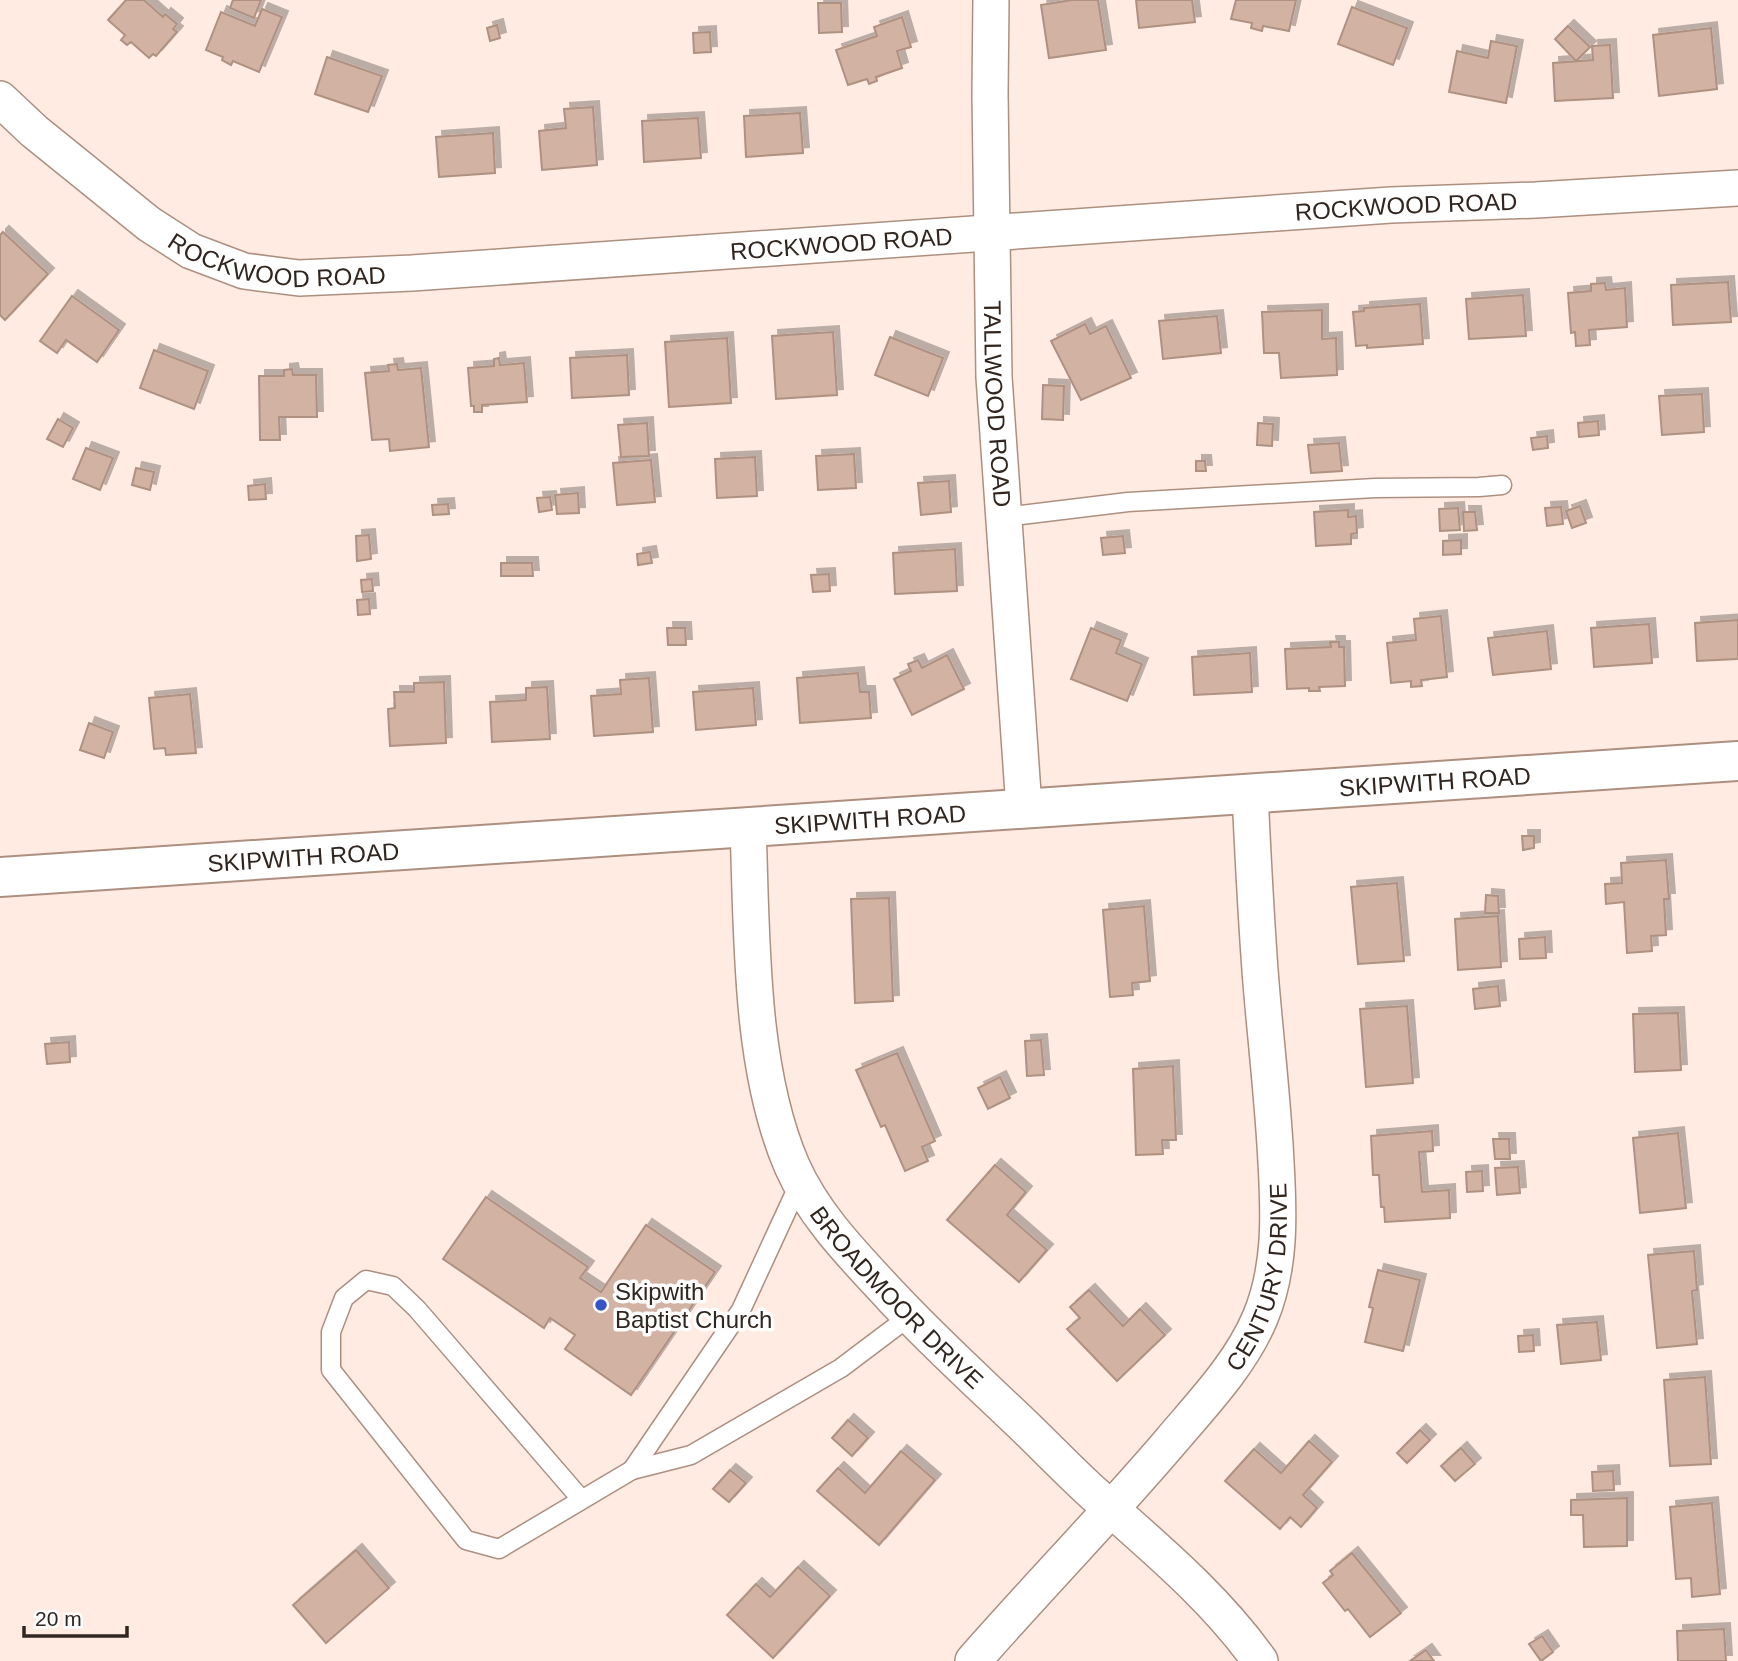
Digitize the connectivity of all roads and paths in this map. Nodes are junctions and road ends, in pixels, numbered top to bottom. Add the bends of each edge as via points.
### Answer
1 (991, 0) edge
2 (0, 99) edge
3 (1738, 188) edge
4 (991, 233) junction
5 (1502, 485) dead end
6 (1004, 517) junction
7 (1738, 761) edge
8 (1250, 793) junction
9 (1024, 808) junction
10 (748, 826) junction
11 (0, 877) edge
12 (800, 1182) junction
13 (909, 1316) junction
14 (632, 1470) junction
15 (582, 1499) junction
16 (1111, 1508) junction
17 (973, 1661) edge
18 (1259, 1661) edge

1 - 4 street, TALLWOOD ROAD
2 - 4 street, ROCKWOOD ROAD via 149,224 191,251 244,271 299,278 412,273
3 - 4 street, ROCKWOOD ROAD via 1391,205
4 - 6 street, TALLWOOD ROAD via 994,377
5 - 6 lane via 1128,502
6 - 9 street, TALLWOOD ROAD
7 - 8 main road, SKIPWITH ROAD
8 - 9 main road, SKIPWITH ROAD
8 - 16 street, CENTURY DRIVE via 1273,1102 1277,1250 1264,1307 1241,1353 1194,1416
9 - 10 main road, SKIPWITH ROAD
10 - 11 main road, SKIPWITH ROAD
10 - 12 street, BROADMOOR DRIVE via 753,957 764,1065 776,1120
12 - 13 street, BROADMOOR DRIVE via 848,1250
12 - 14 lane via 741,1310
13 - 14 lane via 841,1368 691,1455
13 - 16 street, BROADMOOR DRIVE
14 - 15 lane
15 - 15 lane via 499,1549 466,1540 331,1370 331,1332 344,1298 366,1280 393,1286
16 - 17 street, CENTURY DRIVE
16 - 18 street, BROADMOOR DRIVE via 1186,1576

